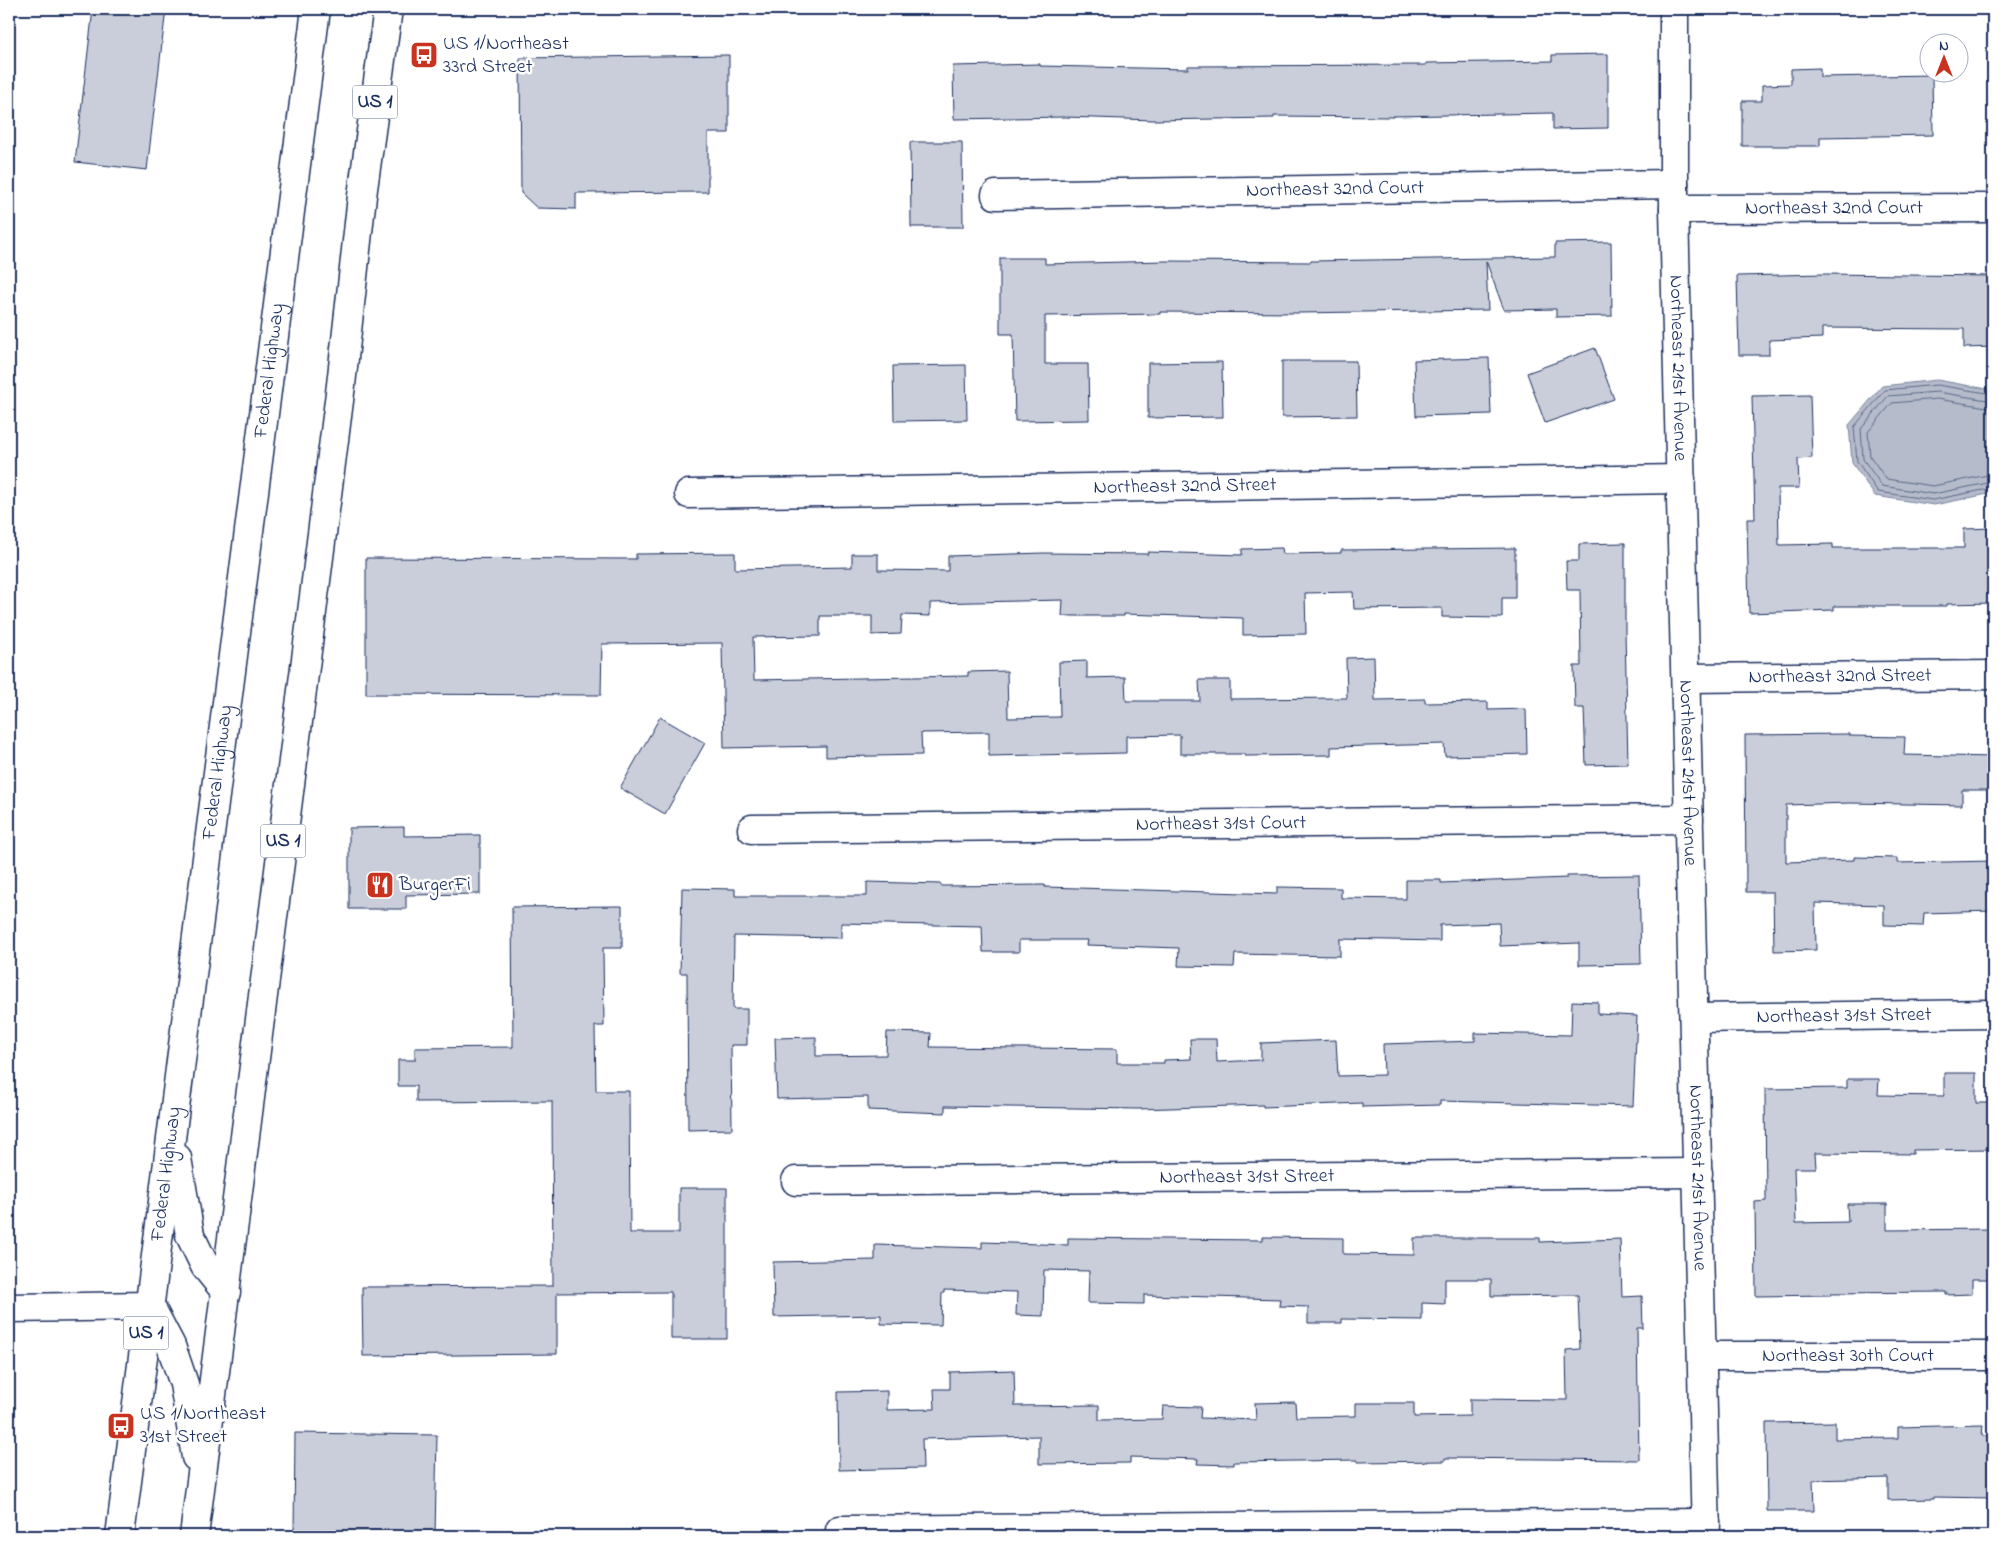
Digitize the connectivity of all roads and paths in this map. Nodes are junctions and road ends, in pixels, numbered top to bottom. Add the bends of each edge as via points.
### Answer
1 (316, 9) edge
2 (388, 9) edge
3 (1674, 9) edge
4 (996, 195) dead end
5 (1674, 196) junction
6 (1993, 208) edge
7 (1681, 479) junction
8 (689, 494) dead end
9 (1993, 675) edge
10 (1686, 678) junction
11 (1689, 819) junction
12 (752, 829) dead end
13 (1993, 1014) edge
14 (1694, 1018) junction
15 (172, 1129) junction
16 (1698, 1173) junction
17 (796, 1181) dead end
18 (226, 1292) junction
19 (150, 1306) junction
20 (9, 1308) edge
21 (1702, 1356) junction
22 (1993, 1356) edge
23 (201, 1485) junction
24 (840, 1530) dead end
25 (1706, 1530) edge
26 (120, 1536) edge
27 (194, 1536) edge

1 - 15 street, Federal Highway / US 1
2 - 18 street, US 1
3 - 5 street, Northeast 21st Avenue
4 - 5 street, Northeast 32nd Court
5 - 6 street, Northeast 32nd Court
5 - 7 street, Northeast 21st Avenue
7 - 8 street, Northeast 32nd Street
7 - 10 street, Northeast 21st Avenue
9 - 10 street, Northeast 32nd Street
10 - 11 street, Northeast 21st Avenue
11 - 12 street, Northeast 31st Court
11 - 14 street, Northeast 21st Avenue
13 - 14 street, Northeast 31st Street
14 - 16 street, Northeast 21st Avenue
15 - 18 street via 190,1235 205,1266
15 - 19 street, Federal Highway / US 1
16 - 17 street, Northeast 31st Street
16 - 21 street, Northeast 21st Avenue
18 - 23 street, US 1
19 - 20 street
19 - 23 street via 171,1346 184,1384
19 - 26 street, Federal Highway / US 1
21 - 22 street, Northeast 30th Court
21 - 25 street, Northeast 21st Avenue
23 - 27 street, US 1
24 - 25 street

